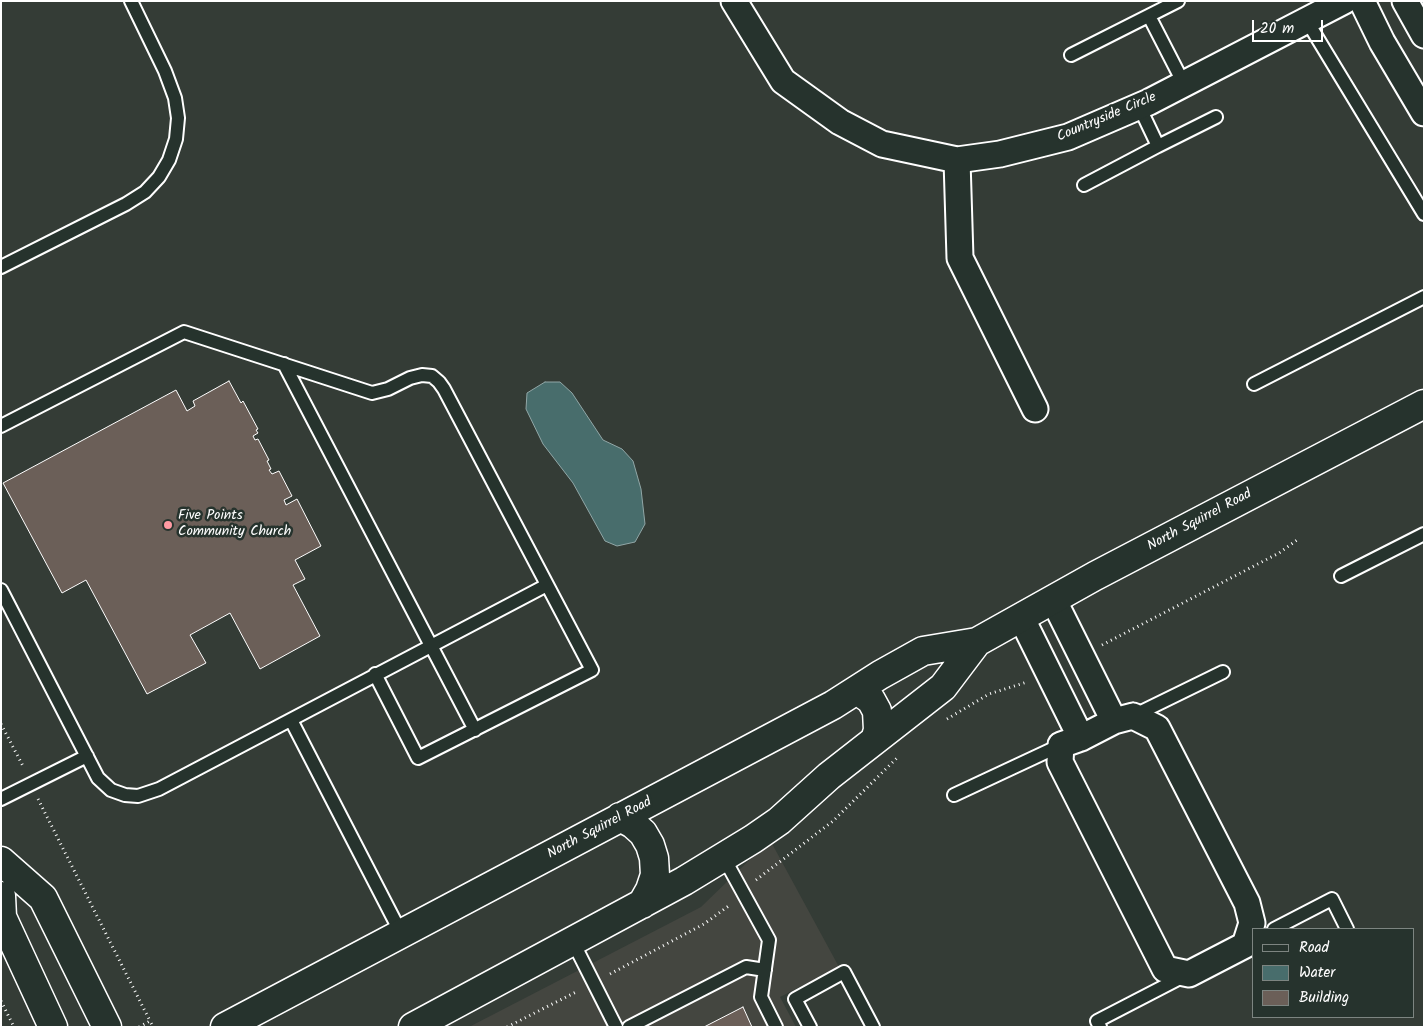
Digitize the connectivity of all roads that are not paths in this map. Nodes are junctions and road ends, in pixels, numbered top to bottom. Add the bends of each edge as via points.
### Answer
1 (131, 1) edge
2 (734, 1) edge
3 (1178, 1) edge
4 (1344, 1) edge
5 (1362, 1) edge
6 (1405, 1) edge
7 (1149, 16) junction
8 (1307, 20) junction
9 (1424, 35) edge
10 (1071, 55) dead end
11 (1184, 84) junction
12 (1139, 106) junction
13 (1424, 113) edge
14 (1216, 117) dead end
15 (1158, 146) junction
16 (957, 160) junction
17 (1084, 185) dead end
18 (1424, 214) edge
19 (1, 267) edge
20 (1424, 297) edge
21 (284, 364) junction
22 (1254, 384) dead end
23 (1424, 404) edge
24 (1035, 409) dead end
25 (1, 426) edge
26 (1424, 534) edge
27 (1341, 576) dead end
28 (547, 585) junction
29 (1, 590) edge
30 (1053, 599) junction
31 (1020, 617) junction
32 (977, 642) junction
33 (430, 645) junction
34 (1223, 672) dead end
35 (375, 674) junction
36 (857, 690) junction
37 (1124, 718) junction
38 (291, 720) junction
39 (475, 730) junction
40 (875, 740) junction
41 (1071, 742) junction
42 (87, 756) junction
43 (954, 795) dead end
44 (1, 799) edge
45 (620, 817) junction
46 (724, 858) junction
47 (1, 861) edge
48 (1, 896) edge
49 (642, 904) junction
50 (1276, 928) edge
51 (1346, 928) edge
52 (401, 933) junction
53 (573, 942) junction
54 (1249, 942) edge
55 (765, 970) junction
56 (1189, 974) junction
57 (258, 1016) edge
58 (53, 1027) edge
59 (107, 1027) edge
60 (225, 1027) edge
61 (413, 1027) edge
62 (616, 1027) edge
63 (629, 1027) edge
64 (776, 1027) edge
65 (810, 1027) edge
66 (873, 1027) edge
67 (1100, 1027) edge

1 - 19 lane via 175,98 178,118 176,139 169,160 145,192
2 - 16 street, Countryside Circle via 783,80 840,122 882,144
3 - 7 lane
4 - 8 street, Countryside Circle
5 - 13 street
6 - 9 street
7 - 10 lane
7 - 11 lane
8 - 11 street, Countryside Circle
8 - 18 lane
11 - 12 street, Countryside Circle
12 - 15 lane
12 - 16 street, Countryside Circle via 1068,137 1000,154
14 - 15 lane
15 - 17 lane
16 - 24 street via 960,258
20 - 22 lane
21 - 25 lane via 184,332
21 - 28 lane via 372,393 410,378 432,376 439,382
21 - 33 lane
23 - 30 street, North Squirrel Road
26 - 27 lane
28 - 33 lane
28 - 39 lane via 592,670
29 - 42 lane
30 - 31 street, North Squirrel Road
30 - 37 street
31 - 32 street, North Squirrel Road
31 - 41 street
32 - 36 street, North Squirrel Road via 923,651
32 - 40 street, North Squirrel Road via 943,687
33 - 35 lane
33 - 39 lane
34 - 37 lane
35 - 38 lane
35 - 39 lane via 418,758
36 - 40 street via 871,700 877,711
36 - 45 street, North Squirrel Road
37 - 41 street
37 - 54 street via 1157,728 1246,903 1252,923
38 - 42 lane via 159,789 138,796 111,790 98,778
38 - 52 lane
40 - 46 street, North Squirrel Road via 779,821
41 - 43 lane
41 - 56 street via 1060,762 1165,970
42 - 44 lane
45 - 49 street via 643,833 654,858 654,875
45 - 52 street, North Squirrel Road
46 - 49 street, North Squirrel Road
46 - 55 lane via 769,940
47 - 59 street via 43,898
48 - 58 street via 2,916
49 - 53 street, North Squirrel Road
50 - 51 lane via 1332,899
52 - 57 street, North Squirrel Road
53 - 61 street, North Squirrel Road
53 - 62 lane
54 - 56 street
55 - 63 lane via 746,967
55 - 64 lane via 761,997
56 - 67 lane via 1097,1021
57 - 60 street, North Squirrel Road
65 - 66 lane via 795,999 844,972

